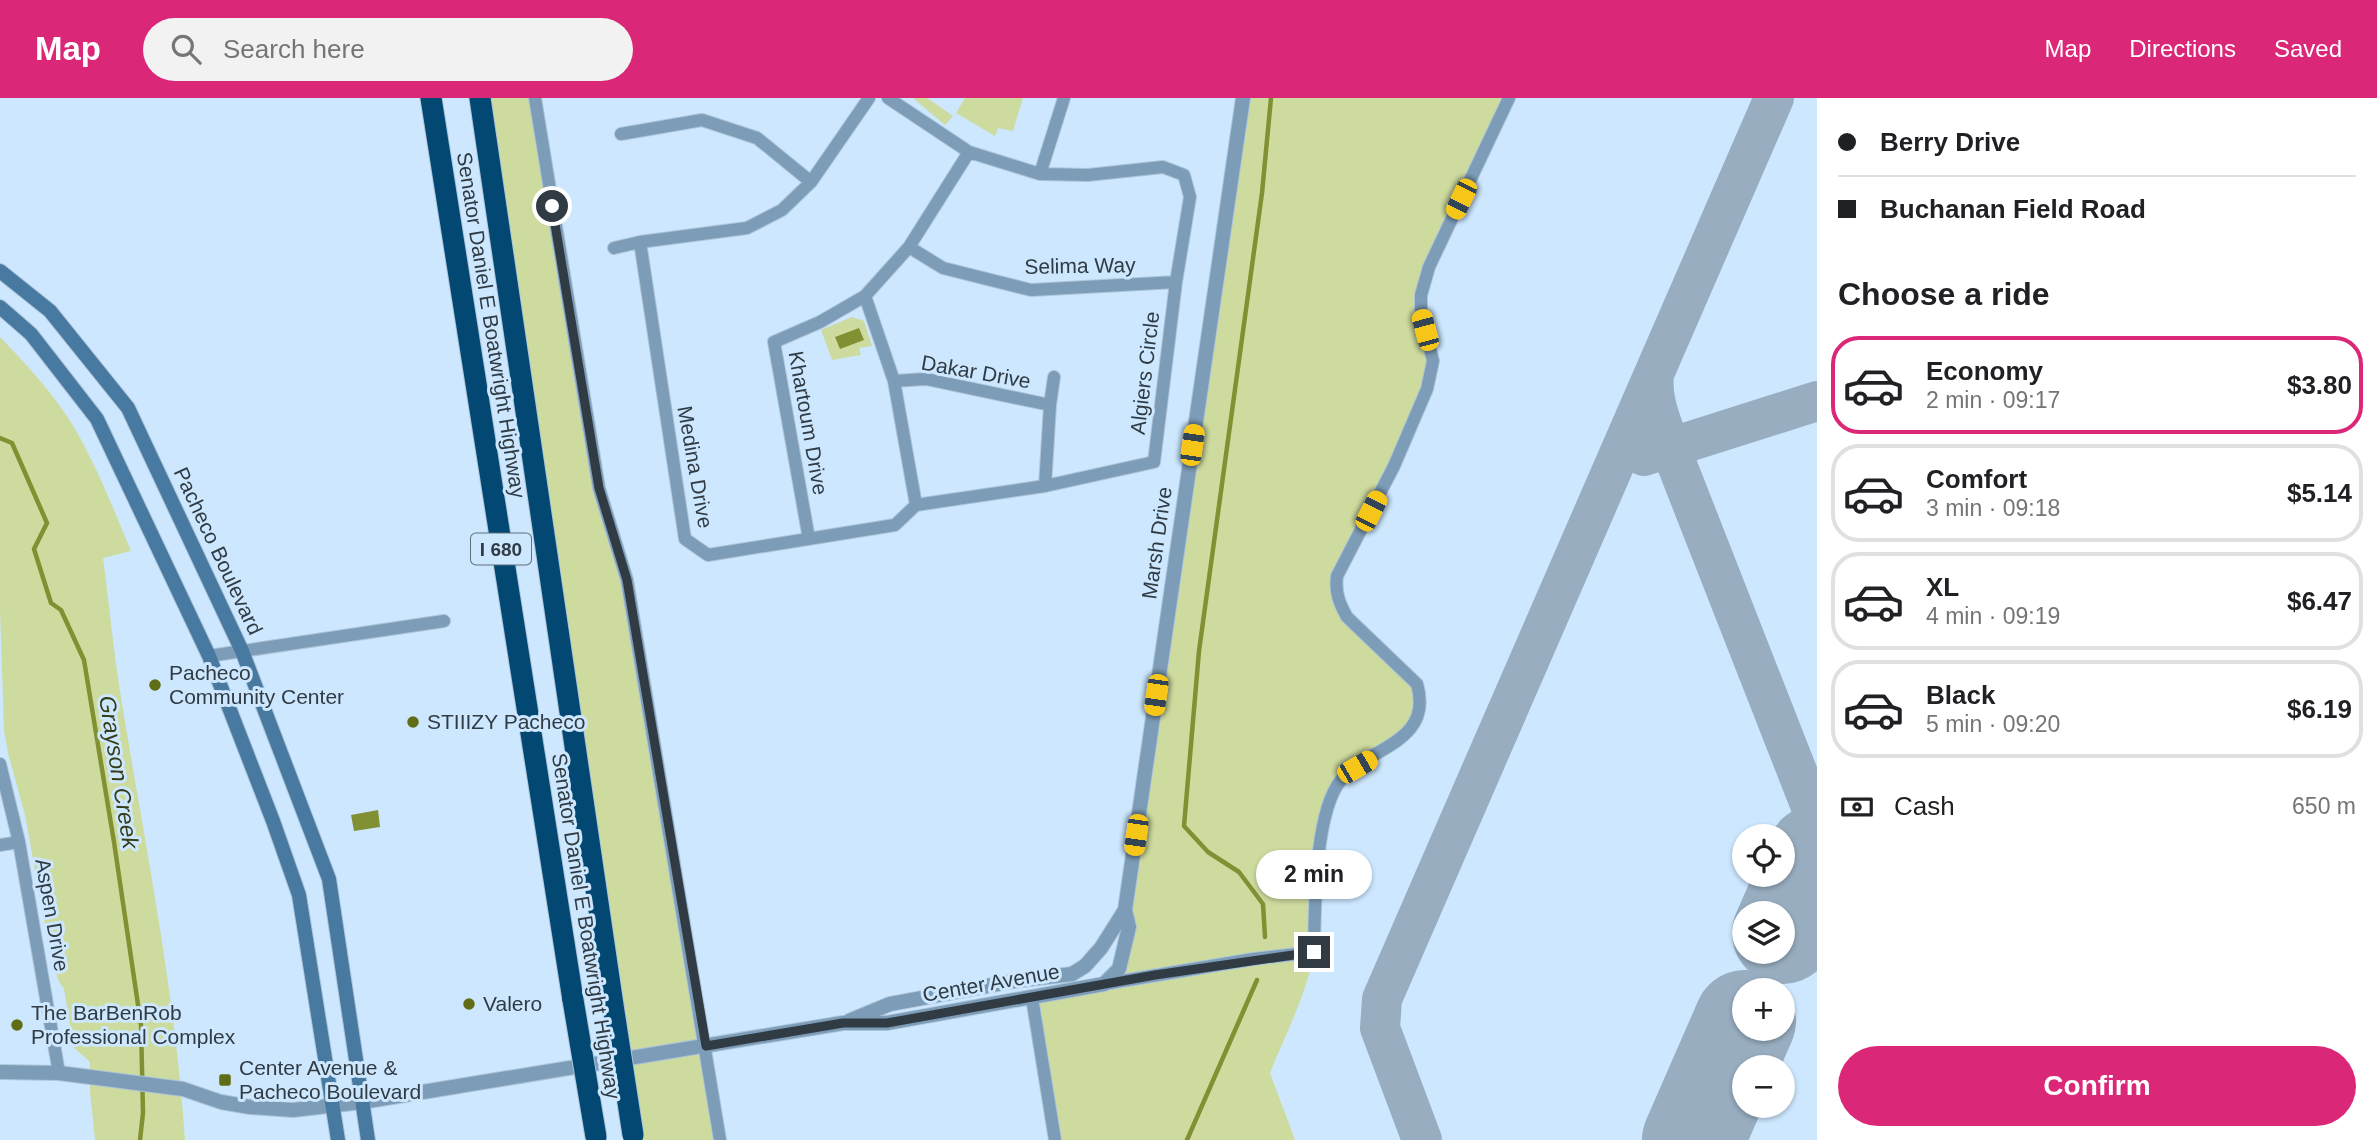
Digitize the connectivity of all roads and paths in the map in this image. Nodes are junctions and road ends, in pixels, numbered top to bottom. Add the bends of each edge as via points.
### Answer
1 (431, 98) edge
2 (480, 98) edge
3 (535, 98) edge
4 (869, 98) edge
5 (888, 98) edge
6 (1064, 98) edge
7 (1243, 98) edge
8 (1509, 98) edge
9 (621, 134) dead end
10 (969, 152) junction
11 (1040, 174) junction
12 (811, 182) junction
13 (640, 242) junction
14 (909, 247) junction
15 (614, 248) dead end
16 (0, 271) edge
17 (1175, 282) junction
18 (865, 296) junction
19 (0, 307) edge
20 (1054, 377) dead end
21 (894, 381) junction
22 (1050, 405) junction
23 (1045, 486) junction
24 (916, 505) junction
25 (808, 539) junction
26 (444, 621) dead end
27 (242, 651) junction
28 (209, 656) junction
29 (0, 764) edge
30 (19, 842) junction
31 (0, 845) edge
32 (1125, 910) junction
33 (1085, 966) joint
34 (1104, 984) junction
35 (1032, 998) junction
36 (843, 1023) junction
37 (706, 1046) junction
38 (0, 1072) edge
39 (60, 1073) junction
40 (362, 1102) junction
41 (332, 1107) junction
42 (634, 1137) edge
43 (596, 1139) edge
44 (338, 1140) edge
45 (369, 1140) edge
46 (720, 1140) edge
47 (1055, 1140) edge

1 - 43 highway, Senator Daniel E Boatwright Highway / I 680, bridge
2 - 42 highway, Senator Daniel E Boatwright Highway / I 680, bridge
3 - 37 street via 599,488 627,580
4 - 12 street
5 - 10 street
6 - 11 street
7 - 32 street, Marsh Drive
8 - 34 street via 1429,267 1421,295 1420,312 1433,361 1427,389 1394,466 1337,576 1335,591 1347,617 1417,684 1422,699 1406,733 1342,778 1333,793 1315,877 1314,952
9 - 12 street via 702,120 757,138
10 - 11 street
10 - 14 street, Khartoum Drive
11 - 17 street, Algiers Circle via 1163,167 1184,174 1190,197
12 - 13 street via 782,210 747,228
13 - 15 street
13 - 25 street, Medina Drive via 685,540 708,555
14 - 17 street, Selima Way via 943,268 1031,290
14 - 18 street, Khartoum Drive
16 - 27 main road, Pacheco Boulevard via 50,311 128,408
17 - 23 street, Algiers Circle via 1154,462
18 - 21 street
18 - 25 street, Khartoum Drive via 774,342
19 - 28 main road via 31,334 97,419
20 - 22 street, Dakar Drive
21 - 22 street, Dakar Drive via 926,379
21 - 24 street
22 - 23 street, Dakar Drive
23 - 24 street, Algiers Circle
24 - 25 street, Medina Drive via 895,526
26 - 27 street
27 - 28 street
27 - 40 main road, Pacheco Boulevard via 329,879
28 - 41 main road via 299,895
29 - 30 street, Aspen Drive
30 - 31 street
30 - 39 street, Aspen Drive
32 - 33 street, Marsh Drive
32 - 34 street, Marsh Drive via 1129,927 1119,969
33 - 36 street, Center Avenue via 1072,974 884,1005
34 - 35 street, Center Avenue
35 - 36 street, Center Avenue via 887,1023
35 - 47 street
36 - 37 street, Center Avenue
37 - 40 street, Center Avenue
37 - 46 street
38 - 39 street, Center Avenue
39 - 41 street, Center Avenue via 183,1089 250,1107
40 - 41 street, Center Avenue
40 - 45 main road, Pacheco Boulevard
41 - 44 main road

